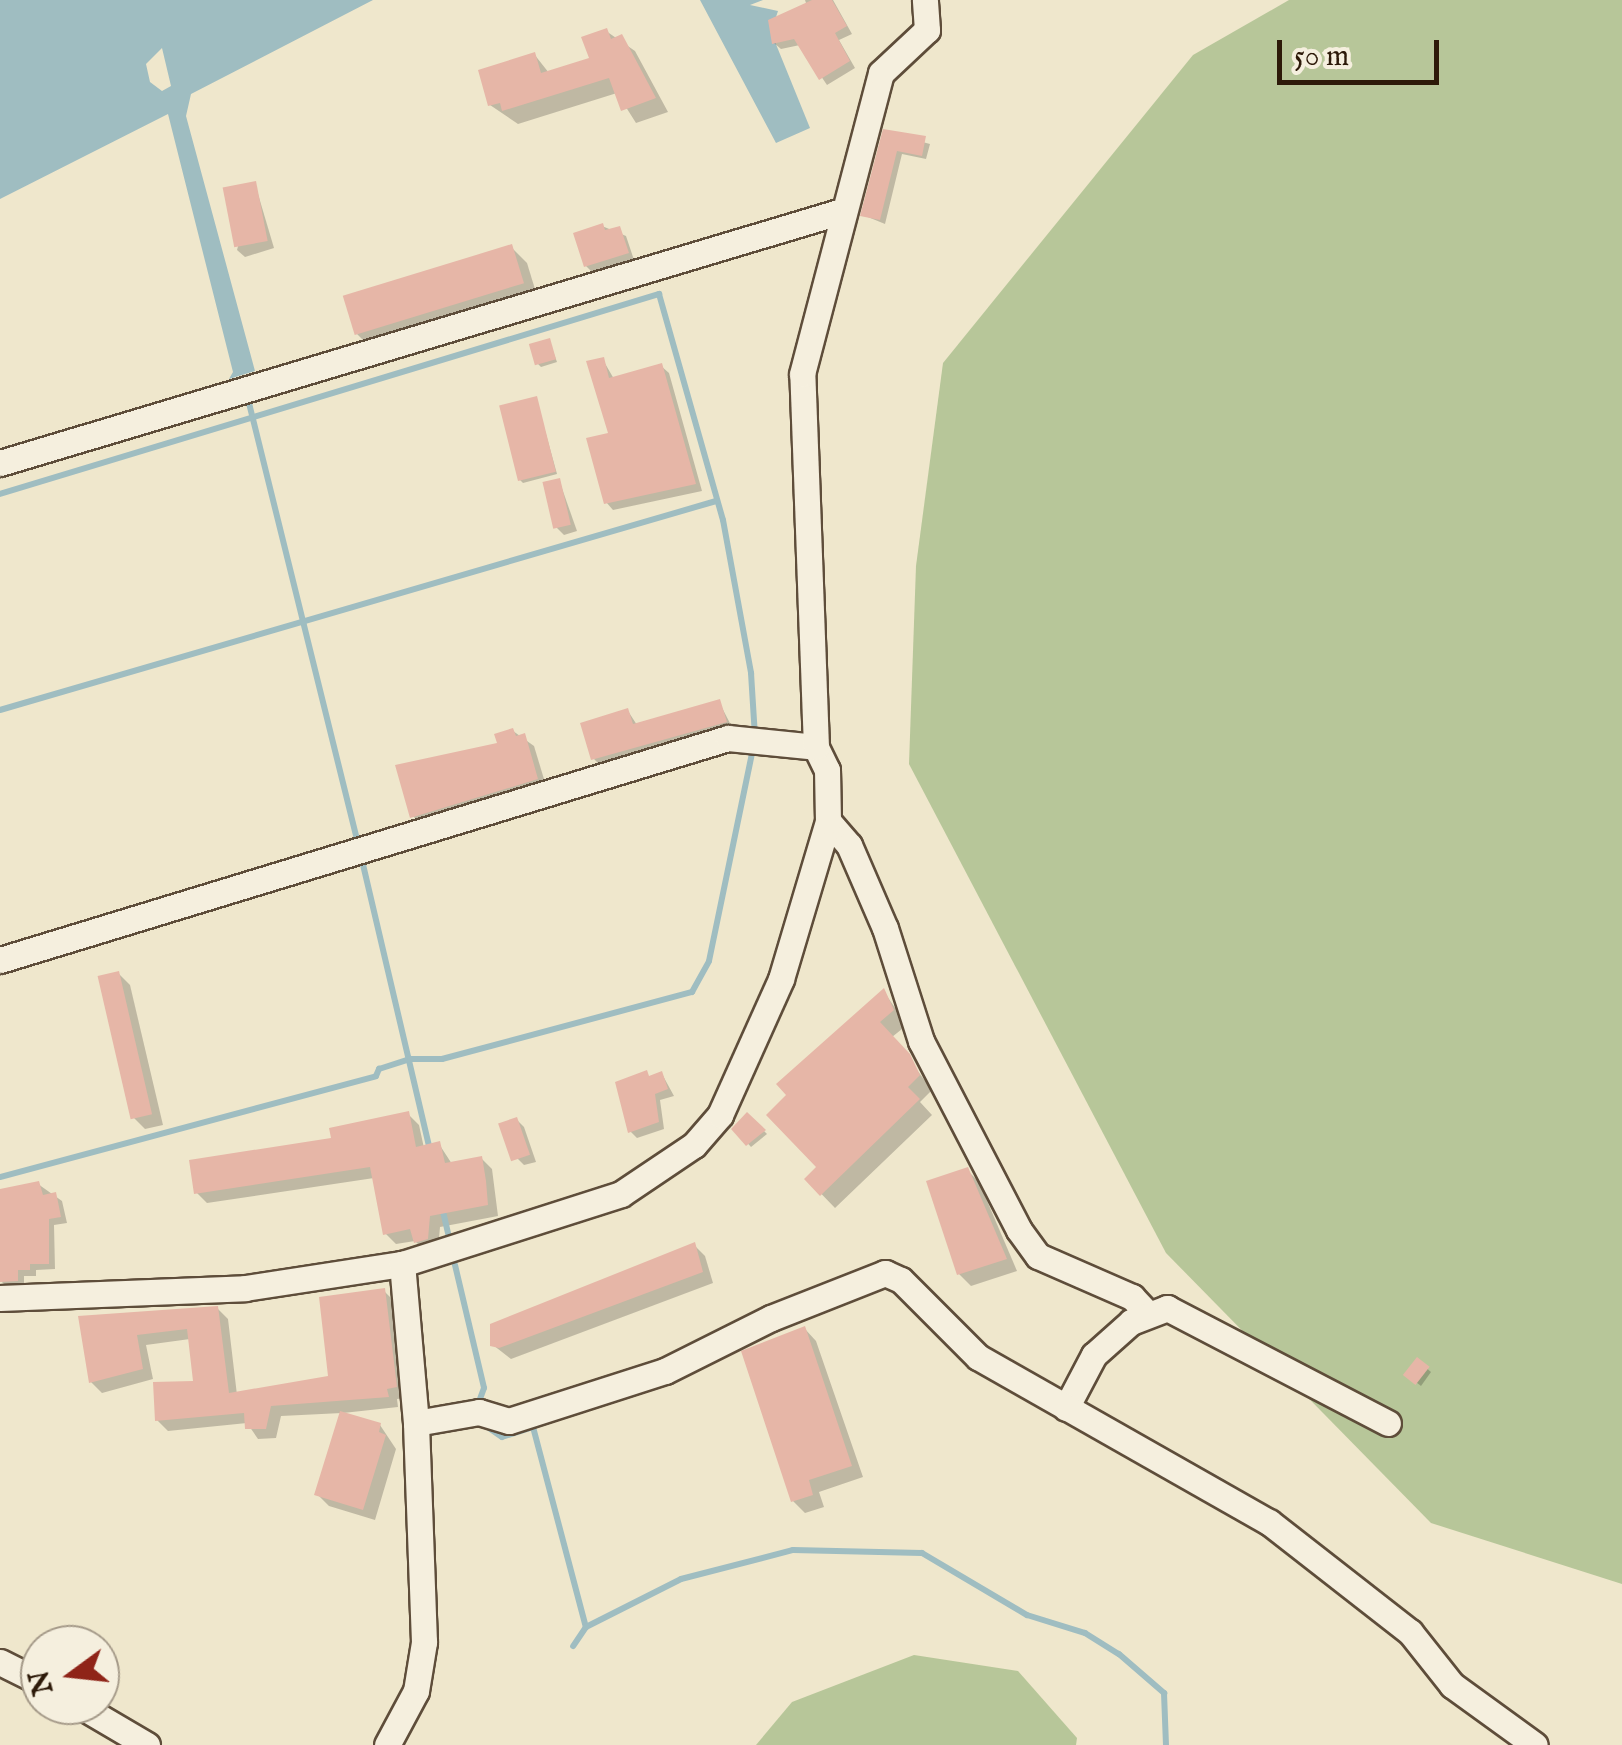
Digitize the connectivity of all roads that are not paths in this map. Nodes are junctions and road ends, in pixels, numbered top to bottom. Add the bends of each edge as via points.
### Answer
1 (925, 0) edge
2 (842, 211) junction
3 (0, 463) edge
4 (816, 746) junction
5 (828, 820) junction
6 (0, 960) edge
7 (402, 1264) junction
8 (0, 1298) edge
9 (1147, 1313) junction
10 (1066, 1408) junction
11 (1388, 1422) dead end
12 (416, 1423) junction
13 (113, 1725) edge
14 (147, 1745) edge
15 (387, 1745) edge
16 (1534, 1745) edge

1 - 2 street via 926,30 882,73
2 - 3 street
2 - 4 street via 802,374
4 - 5 street via 828,770
4 - 6 street via 728,738
5 - 7 street via 781,979 720,1115 694,1145 621,1194
5 - 9 street via 850,844 920,1041 1020,1230 1038,1256 1132,1298
7 - 8 street via 299,1283
7 - 12 street
9 - 10 street via 1094,1355
9 - 11 street via 1167,1308 1198,1320 1249,1354
10 - 12 street via 958,1343 901,1280 885,1273 788,1310 666,1371 509,1421 479,1412
10 - 16 street via 1269,1522 1410,1632 1452,1685
12 - 15 street via 422,1672
13 - 14 street

